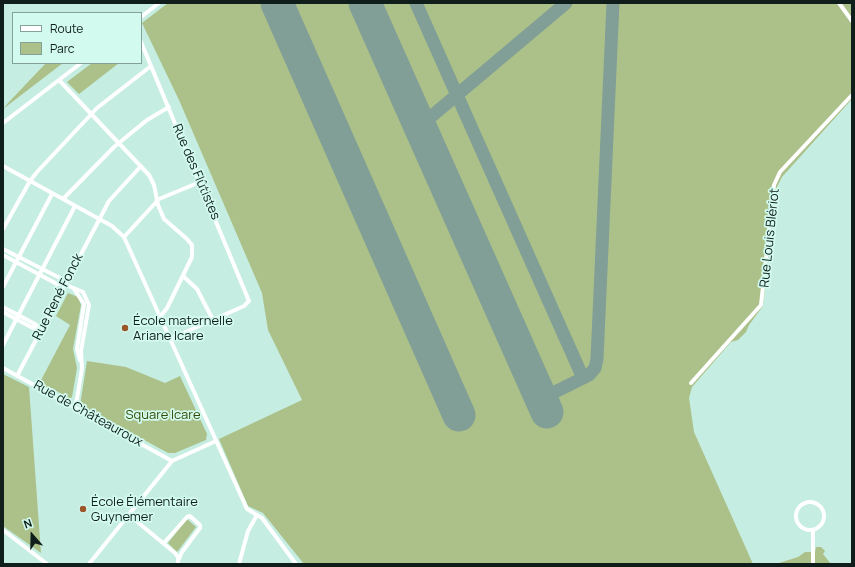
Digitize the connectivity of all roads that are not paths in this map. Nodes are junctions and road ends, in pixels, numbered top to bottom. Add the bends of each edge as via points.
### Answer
1 (158, 3) edge
2 (838, 3) edge
3 (142, 15) edge
4 (852, 21) edge
5 (142, 44) edge
6 (80, 64) edge
7 (152, 66) junction
8 (59, 80) junction
9 (852, 95) edge
10 (169, 107) junction
11 (91, 113) junction
12 (3, 123) edge
13 (119, 142) junction
14 (141, 166) junction
15 (3, 167) edge
16 (30, 181) junction
17 (200, 182) junction
18 (52, 194) junction
19 (63, 199) junction
20 (157, 201) junction
21 (75, 206) junction
22 (100, 219) junction
23 (3, 229) edge
24 (124, 237) junction
25 (3, 249) edge
26 (3, 254) edge
27 (18, 260) junction
28 (42, 272) junction
29 (183, 276) junction
30 (64, 284) junction
31 (3, 287) edge
32 (3, 306) edge
33 (3, 312) edge
34 (19, 315) junction
35 (160, 317) junction
36 (17, 320) junction
37 (213, 320) junction
38 (41, 330) junction
39 (170, 339) junction
40 (3, 346) edge
41 (3, 368) edge
42 (17, 376) junction
43 (691, 383) dead end
44 (74, 406) junction
45 (216, 440) junction
46 (172, 461) junction
47 (129, 515) junction
48 (257, 515) junction
49 (3, 530) edge
50 (813, 530) junction
51 (164, 543) junction
52 (178, 563) edge
53 (47, 564) edge
54 (89, 564) edge
55 (239, 564) edge
56 (296, 564) edge
57 (813, 564) edge

1 - 3 street
2 - 4 street
5 - 7 street, Rue des Flûtistes
6 - 8 street
7 - 10 street, Rue des Flûtistes
7 - 11 street
8 - 11 street
8 - 12 street
9 - 43 street, Rue Louis Blériot via 780,172 774,185 761,305
10 - 13 street
10 - 17 street, Rue des Flûtistes
11 - 13 street
11 - 16 street
13 - 14 street
13 - 19 street
14 - 20 street via 153,181
14 - 22 street, Rue René Fonck via 112,197
15 - 16 street
16 - 18 street
16 - 23 street
17 - 20 street
17 - 37 street, Rue des Flûtistes via 249,302
18 - 19 street
18 - 27 street
19 - 21 street
20 - 24 street
20 - 29 street via 166,221 188,239 192,246 192,256
21 - 22 street
21 - 28 street
22 - 24 street
22 - 30 street, Rue René Fonck
24 - 35 street
25 - 27 street
26 - 27 street
27 - 28 street
27 - 31 street
28 - 30 street via 60,278
28 - 34 street
29 - 35 street
29 - 37 street via 197,289
30 - 38 street, Rue René Fonck
30 - 44 street via 74,289 84,304 77,349 82,368
32 - 34 street
33 - 36 street
34 - 36 street
34 - 38 street
35 - 39 street
36 - 38 street
36 - 40 street
37 - 39 street
38 - 42 street, Rue René Fonck
39 - 45 street
41 - 42 street, Rue de Châteauroux
42 - 44 street, Rue de Châteauroux
44 - 46 street, Rue de Châteauroux
45 - 46 street
45 - 48 street via 247,509
46 - 47 street
47 - 51 street
47 - 54 street
48 - 55 street via 248,531
48 - 56 street via 262,518
49 - 53 street
50 - 50 street via 824,520 824,512 816,503 806,502 798,508 796,520 800,526
50 - 57 street
51 - 52 street via 175,553
51 - 52 street via 187,517 190,516 200,525 182,552

